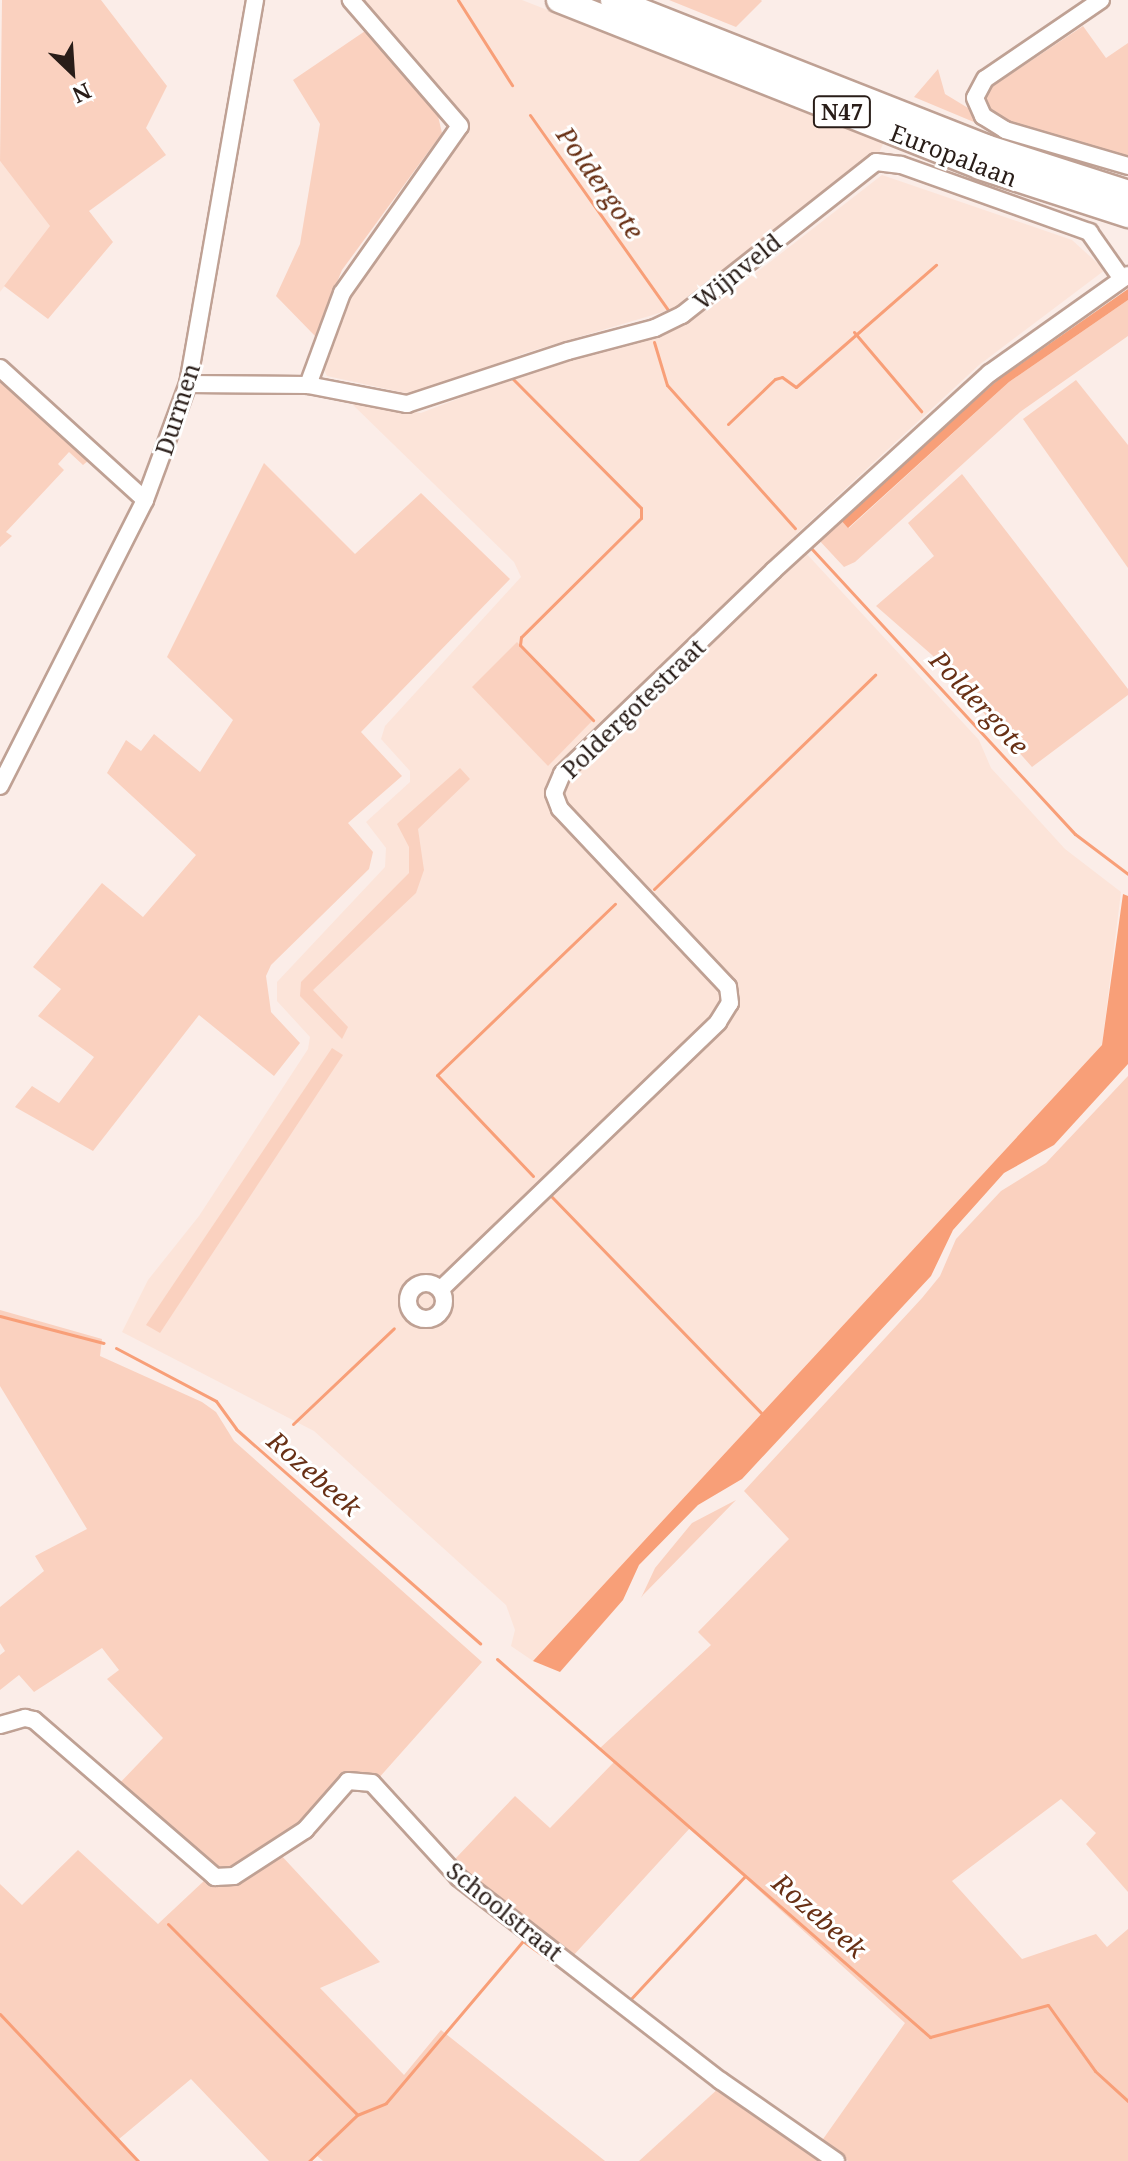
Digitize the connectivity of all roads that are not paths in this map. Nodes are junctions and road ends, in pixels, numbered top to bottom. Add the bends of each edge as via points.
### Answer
1 (255, 0) edge
2 (351, 0) edge
3 (559, 0) edge
4 (613, 0) edge
5 (1101, 0) edge
6 (1128, 166) edge
7 (1128, 193) edge
8 (1128, 215) edge
9 (1125, 277) edge
10 (0, 368) edge
11 (188, 384) junction
12 (308, 385) junction
13 (145, 500) junction
14 (0, 786) edge
15 (441, 1289) dead end
16 (0, 1725) edge
17 (836, 2161) edge

1 - 11 street, Durmen
2 - 12 street via 460,126 342,293
3 - 8 highway, Europalaan / N47 via 980,167
4 - 7 highway, Europalaan / N47 via 986,147
5 - 6 street via 985,79 975,98 983,116 1005,130
9 - 12 street, Wijnveld via 1089,232 901,165 876,162 682,315 655,328 568,351 427,401 407,404
9 - 15 street, Poldergotestraat via 990,373 774,570 557,782 560,809 728,987 730,1003 711,1029
10 - 13 street
11 - 12 street, Wijnveld
11 - 13 street, Durmen
13 - 14 street, Durmen
16 - 17 street, Schoolstraat via 34,1720 215,1877 234,1876 305,1830 348,1781 372,1783 459,1878 721,2081

